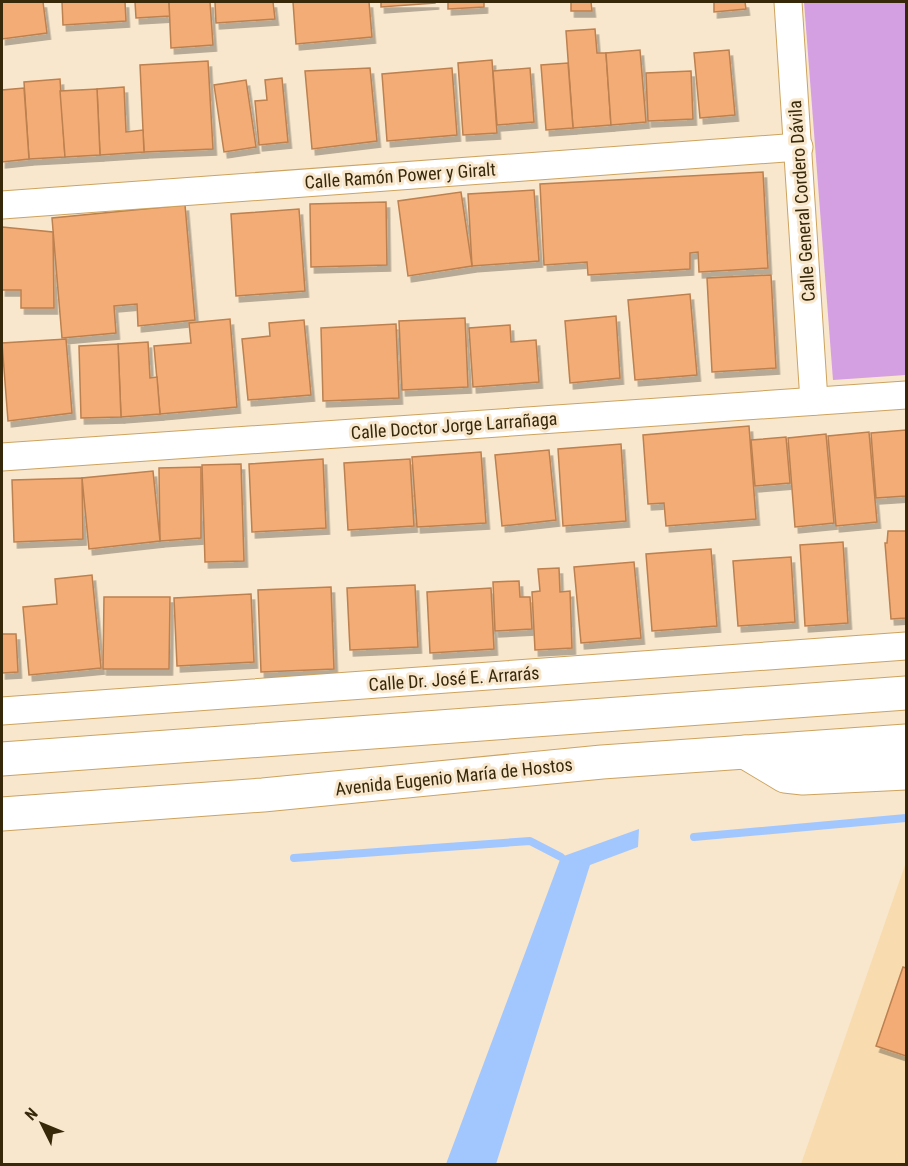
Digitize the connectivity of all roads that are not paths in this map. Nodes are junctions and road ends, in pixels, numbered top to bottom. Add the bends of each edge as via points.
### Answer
1 (788, 2) edge
2 (799, 147) junction
3 (2, 205) edge
4 (906, 395) edge
5 (814, 401) junction
6 (2, 457) edge
7 (906, 646) edge
8 (906, 693) edge
9 (2, 711) edge
10 (906, 741) edge
11 (745, 752) junction
12 (2, 759) edge
13 (906, 773) edge
14 (2, 814) edge

1 - 2 street, Calle General Cordero Dávila
2 - 3 street, Calle Ramón Power y Giralt
2 - 5 street, Calle General Cordero Dávila
4 - 5 street, Calle Doctor Jorge Larrañaga
5 - 6 street, Calle Doctor Jorge Larrañaga
7 - 9 street, Calle Dr. José E. Arrarás
8 - 12 highway
10 - 11 highway, Avenida Eugenio María de Hostos
11 - 13 highway via 785,776
11 - 14 highway, Avenida Eugenio María de Hostos

